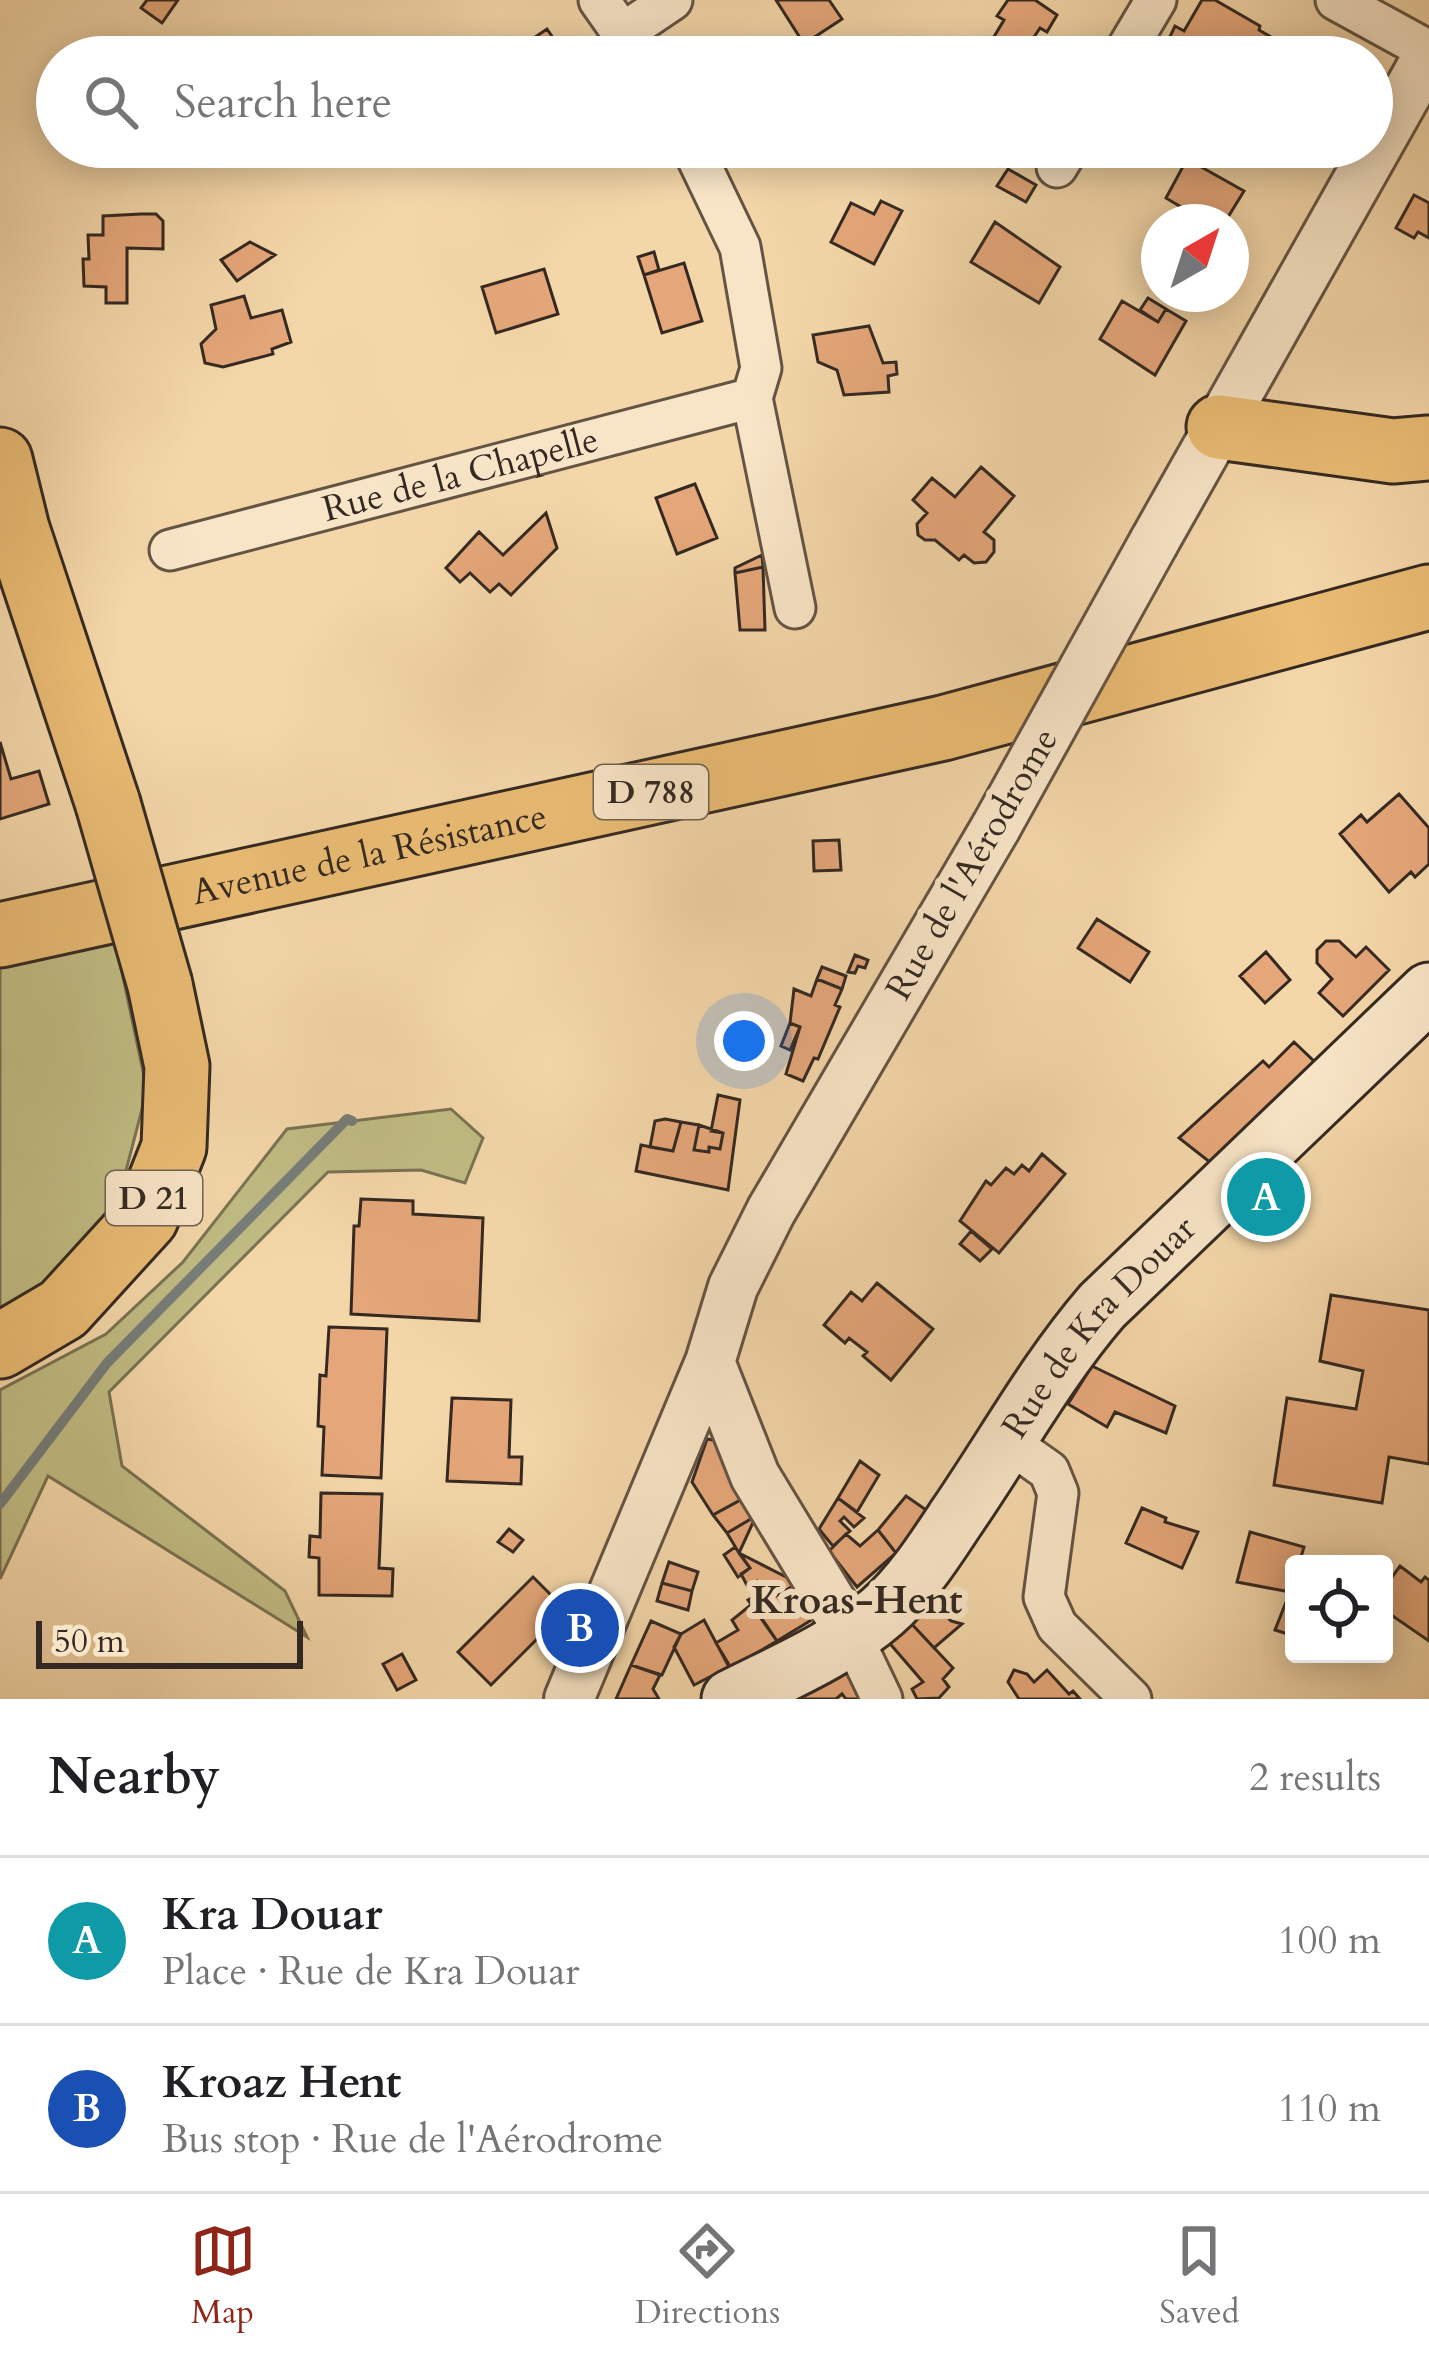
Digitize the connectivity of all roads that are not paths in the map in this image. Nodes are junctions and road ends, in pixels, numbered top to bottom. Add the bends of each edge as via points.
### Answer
1 (599, 0) edge
2 (672, 0) edge
3 (1156, 0) edge
4 (1336, 0) edge
5 (625, 36) edge
6 (639, 36) edge
7 (1135, 36) edge
8 (1429, 52) edge
9 (1393, 116) edge
10 (702, 168) edge
11 (1364, 168) edge
12 (752, 398) junction
13 (1219, 427) junction
14 (1429, 448) edge
15 (0, 460) edge
16 (170, 550) dead end
17 (1429, 574) edge
18 (1429, 597) edge
19 (796, 608) dead end
20 (1299, 634) junction
21 (0, 935) edge
22 (1429, 992) edge
23 (0, 1346) edge
24 (710, 1362) junction
25 (1008, 1442) junction
26 (852, 1636) junction
27 (569, 1699) edge
28 (731, 1699) edge
29 (882, 1699) edge
30 (1132, 1699) edge

1 - 5 street
2 - 6 street
3 - 7 street
4 - 8 street
8 - 9 street, Rue de l'Aérodrome
10 - 12 street via 740,247 761,368
11 - 13 street, Rue de l'Aérodrome
12 - 16 street, Rue de la Chapelle
12 - 19 street
13 - 14 main road via 1393,451
13 - 24 street, Rue de l'Aérodrome, bridge via 771,1211 733,1287
15 - 23 main road, D 21, bridge via 108,804 177,1066 174,1147 146,1218 63,1309
17 - 20 main road, Avenue de la Résistance / D 788
18 - 20 main road, Avenue de la Résistance / D 788
20 - 21 main road, Avenue de la Résistance / D 788 via 943,728
22 - 25 main road, Rue de Kra Douar via 1102,1306 1058,1359
24 - 26 street via 755,1476
24 - 27 street, Rue de l'Aérodrome
25 - 26 main road, Rue de Kra Douar via 935,1550 887,1609
25 - 30 street via 1049,1471 1058,1492 1047,1612
26 - 28 main road, Rue de Kra Douar
26 - 29 street

